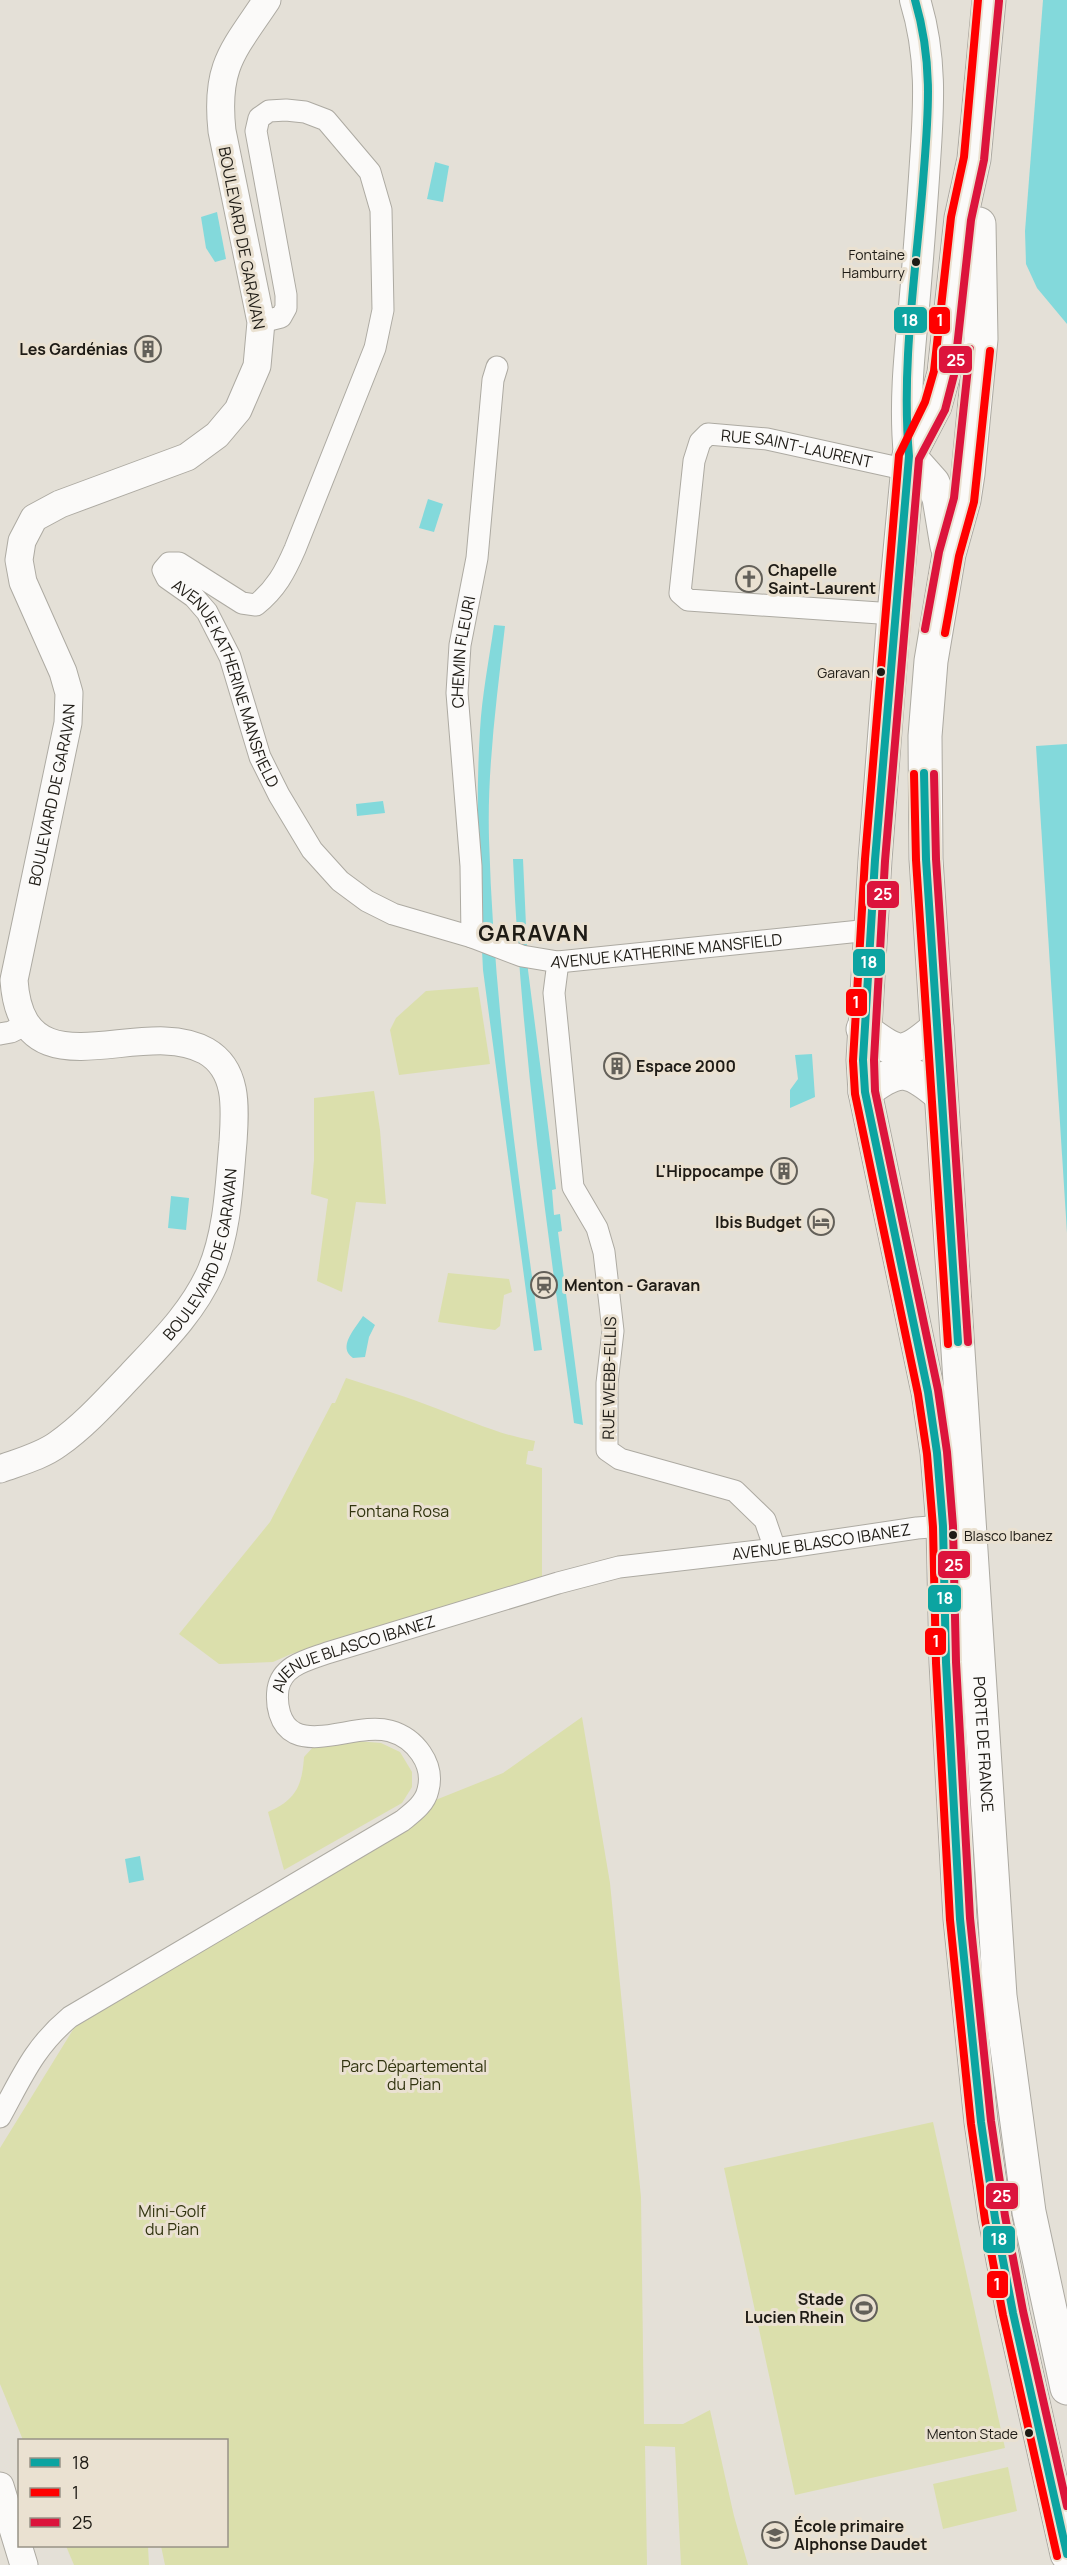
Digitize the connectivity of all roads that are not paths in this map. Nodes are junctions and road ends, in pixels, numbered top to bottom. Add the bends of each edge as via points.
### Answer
1 (267, 0) edge
2 (915, 0) edge
3 (989, 0) edge
4 (974, 159) junction
5 (261, 322) junction
6 (980, 358) junction
7 (496, 367) dead end
8 (944, 373) junction
9 (935, 406) junction
10 (982, 436) junction
11 (909, 463) junction
12 (949, 554) junction
13 (894, 614) junction
14 (870, 930) junction
15 (472, 938) junction
16 (558, 963) junction
17 (26, 1025) junction
18 (937, 1028) junction
19 (863, 1029) junction
20 (0, 1034) edge
21 (865, 1092) junction
22 (941, 1095) junction
23 (0, 1469) edge
24 (943, 1526) junction
25 (775, 1549) junction
26 (0, 2118) edge
27 (1067, 2388) edge
28 (0, 2486) edge
29 (18, 2545) edge
30 (19, 2547) edge
31 (1067, 2554) edge
32 (24, 2565) edge

1 - 5 street, BOULEVARD DE GARAVAN via 227,60 219,103
2 - 11 main road via 928,58 929,108 909,355
3 - 4 main road
4 - 6 main road, PORTE DE FRANCE
4 - 8 main road via 961,218
5 - 15 street, AVENUE KATHERINE MANSFIELD via 281,317 286,295 257,125 268,111 305,112 326,120 370,172 378,193 384,310 375,348 282,580 270,594 256,605 242,603 179,563 169,563 163,570 167,578 194,597 207,612 230,657 260,757 312,850 340,881 367,901 393,914
5 - 17 street, BOULEVARD DE GARAVAN via 257,366 249,388 238,410 217,435 187,457 60,504 34,518 22,541 19,560 23,582 51,640 69,693 68,723 14,980 16,1002
6 - 8 main road
6 - 10 main road, PORTE DE FRANCE
7 - 15 street, CHEMIN FLEURI via 477,558 460,645 457,693 471,866
8 - 9 main road
9 - 10 main road via 949,423
9 - 11 main road
10 - 12 main road, PORTE DE FRANCE
11 - 12 main road via 933,483
11 - 13 main road, PORTE DE FRANCE
11 - 13 street, RUE SAINT-LAURENT via 767,439 708,434 700,442 694,461 682,562 680,593 688,600
12 - 18 main road, PORTE DE FRANCE via 931,661 925,736 926,859
13 - 14 main road, PORTE DE FRANCE
14 - 16 street, AVENUE KATHERINE MANSFIELD
14 - 19 main road, PORTE DE FRANCE
15 - 16 street, AVENUE KATHERINE MANSFIELD via 522,956
16 - 25 street, RUE WEBB-ELLIS via 554,993 573,1187 602,1244 613,1331 607,1450 620,1459 735,1491 765,1520
17 - 20 street
17 - 23 street, BOULEVARD DE GARAVAN via 39,1038 60,1045 82,1047 167,1040 208,1052 226,1070 235,1097 233,1133 225,1225 211,1271 188,1313 77,1429 56,1446
18 - 19 main road via 906,1050 885,1046
18 - 22 main road, PORTE DE FRANCE
19 - 21 main road, PORTE DE FRANCE
21 - 22 main road via 899,1072 920,1078
21 - 24 main road, PORTE DE FRANCE via 928,1392
22 - 27 main road, PORTE DE FRANCE via 1000,1996 1029,2212
24 - 25 street, AVENUE BLASCO IBANEZ
24 - 31 main road, PORTE DE FRANCE via 960,1918 981,2122 1013,2313
25 - 26 street, AVENUE BLASCO IBANEZ via 619,1567 327,1653 285,1672 277,1702 280,1717 296,1733 319,1735 376,1728 411,1740 424,1756 429,1774 428,1791 419,1807 402,1821 70,2017 36,2050
28 - 29 street
30 - 32 street

